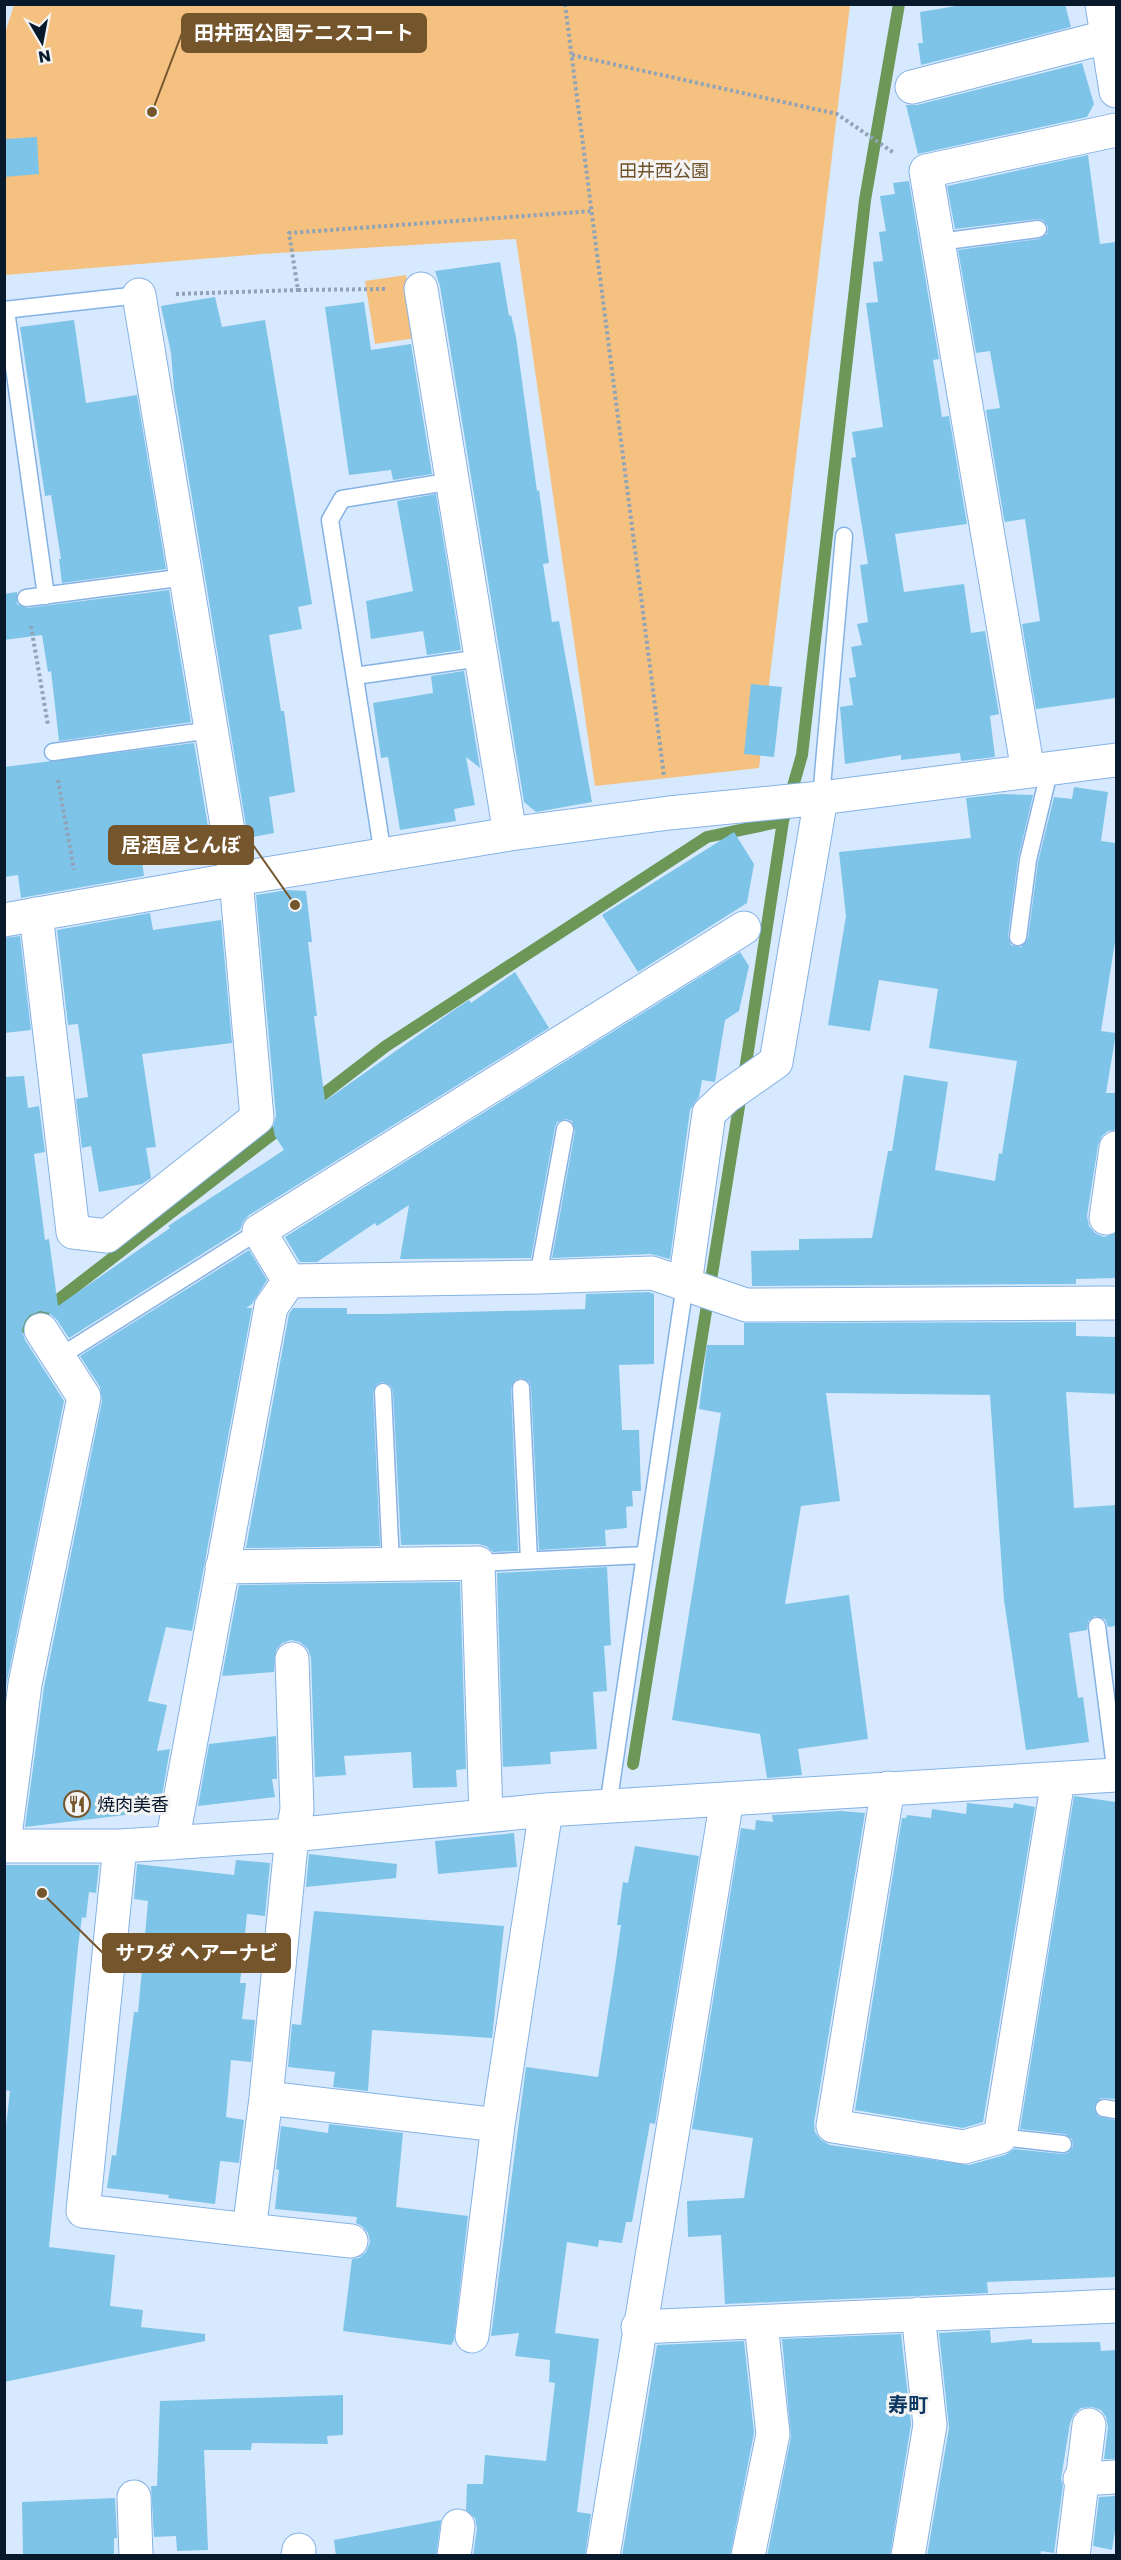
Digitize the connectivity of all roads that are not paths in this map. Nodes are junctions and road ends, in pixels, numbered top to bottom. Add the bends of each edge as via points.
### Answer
1 (1102, 4) edge
2 (1106, 37) junction
3 (912, 87) dead end
4 (1116, 92) edge
5 (1116, 130) edge
6 (1038, 230) dead end
7 (939, 242) junction
8 (422, 289) road end
9 (139, 295) joint
10 (5, 310) edge
11 (453, 481) junction
12 (844, 536) dead end
13 (186, 577) junction
14 (46, 596) junction
15 (26, 598) dead end
16 (481, 658) junction
17 (355, 676) junction
18 (211, 730) junction
19 (53, 752) dead end
20 (1116, 760) edge
21 (1039, 770) junction
22 (799, 801) junction
23 (510, 834) junction
24 (383, 855) junction
25 (236, 879) junction
26 (20, 917) edge
27 (744, 928) dead end
28 (1018, 936) dead end
29 (565, 1129) dead end
30 (1116, 1148) edge
31 (1106, 1218) dead end
32 (259, 1230) junction
33 (538, 1277) junction
34 (289, 1281) junction
35 (701, 1289) junction
36 (1116, 1303) edge
37 (41, 1330) dead end
38 (59, 1357) junction
39 (521, 1388) dead end
40 (383, 1392) dead end
41 (645, 1555) junction
42 (529, 1560) junction
43 (478, 1563) junction
44 (391, 1564) junction
45 (222, 1568) junction
46 (1097, 1626) dead end
47 (292, 1659) dead end
48 (15, 1685) edge
49 (1116, 1775) edge
50 (1058, 1780) junction
51 (888, 1788) junction
52 (727, 1798) junction
53 (608, 1806) junction
54 (546, 1810) junction
55 (486, 1816) junction
56 (292, 1835) junction
57 (172, 1843) junction
58 (4, 1844) edge
59 (120, 1846) junction
60 (266, 2098) junction
61 (498, 2125) junction
62 (1000, 2137) junction
63 (1064, 2144) dead end
64 (249, 2230) junction
65 (351, 2241) dead end
66 (1116, 2306) edge
67 (918, 2314) junction
68 (761, 2323) junction
69 (638, 2327) junction
70 (472, 2336) dead end
71 (1089, 2425) dead end
72 (1116, 2477) edge
73 (1080, 2479) junction
74 (134, 2497) dead end
75 (136, 2556) edge
76 (603, 2556) edge
77 (747, 2556) edge
78 (908, 2556) edge
79 (1073, 2556) edge

1 - 2 street
2 - 3 street
2 - 4 street
5 - 7 street via 926,171
6 - 7 lane
7 - 21 street
8 - 11 street
9 - 10 lane
9 - 13 street
10 - 14 lane
11 - 16 street
11 - 17 lane via 342,499 330,520
12 - 22 lane
13 - 14 lane
13 - 18 street
14 - 15 lane
16 - 17 lane
16 - 23 street
17 - 24 lane
18 - 19 lane
18 - 25 street
20 - 21 street
21 - 22 street
21 - 28 lane
22 - 23 street
22 - 35 street via 776,1062 710,1113
23 - 24 street
24 - 25 street
25 - 26 street
25 - 26 street via 257,1118 107,1236 73,1232
27 - 32 street
29 - 33 lane
30 - 31 street
32 - 34 street
32 - 38 lane
33 - 34 street
33 - 35 street via 652,1273
34 - 45 street via 271,1307
35 - 36 street via 746,1305
35 - 41 lane
37 - 38 street
38 - 48 street via 84,1397
39 - 42 lane
40 - 44 lane
41 - 42 lane
41 - 53 lane
42 - 43 lane
43 - 44 street
43 - 55 street
44 - 45 street
45 - 57 street
46 - 49 lane
47 - 56 street via 297,1810
48 - 58 street
49 - 50 street
50 - 51 street
50 - 62 street
51 - 52 street
51 - 62 street via 832,2126 964,2147
52 - 53 street
52 - 69 street
53 - 54 street
54 - 55 street
54 - 61 street
55 - 56 street
56 - 57 street
56 - 60 street
57 - 59 street
58 - 59 street
59 - 64 street via 83,2211
60 - 61 street
60 - 64 street
61 - 70 street
62 - 63 lane
64 - 65 street
66 - 67 street
67 - 68 street
67 - 78 street via 930,2425
68 - 69 street
68 - 77 street via 772,2434
69 - 76 street
71 - 73 street
72 - 73 street
73 - 79 street
74 - 75 street

